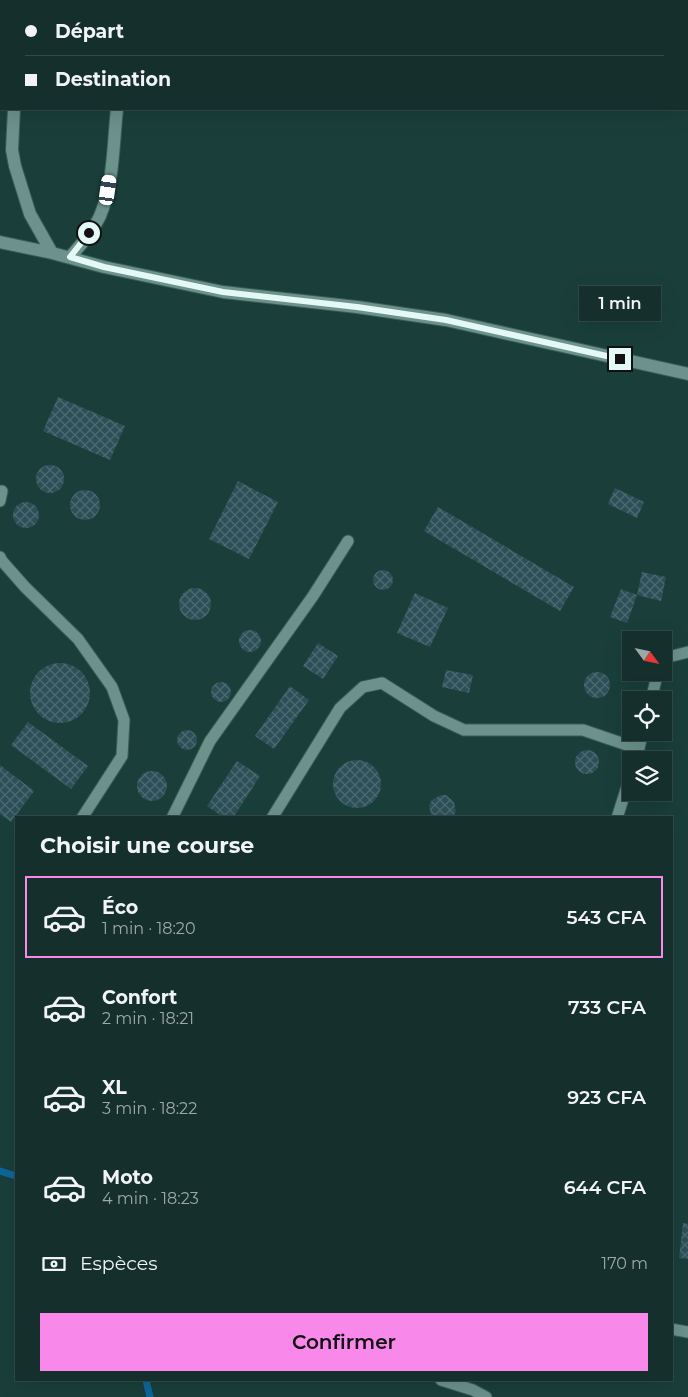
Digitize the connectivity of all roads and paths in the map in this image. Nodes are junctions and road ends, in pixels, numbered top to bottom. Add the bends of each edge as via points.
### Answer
1 (14, 110) edge
2 (117, 110) edge
3 (0, 242) edge
4 (52, 253) junction
5 (70, 257) junction
6 (688, 374) edge
7 (348, 541) dead end
8 (0, 557) edge
9 (688, 652) edge
10 (672, 656) edge
11 (631, 751) edge
12 (622, 801) edge
13 (83, 816) edge
14 (173, 816) edge
15 (273, 816) edge
16 (618, 816) edge
17 (673, 1329) edge
18 (688, 1332) edge
19 (444, 1381) edge
20 (486, 1397) edge

1 - 4 street via 12,150 15,166 30,214
2 - 5 street via 108,190 100,217
3 - 4 street
4 - 5 street
5 - 6 street via 223,292 446,320
7 - 14 lane via 210,741
8 - 13 lane via 25,587 78,639 112,687 124,720 122,756
9 - 10 lane
11 - 15 lane via 583,730 464,730 434,716 382,683 363,687 340,708
12 - 16 lane
17 - 18 lane
19 - 20 lane

